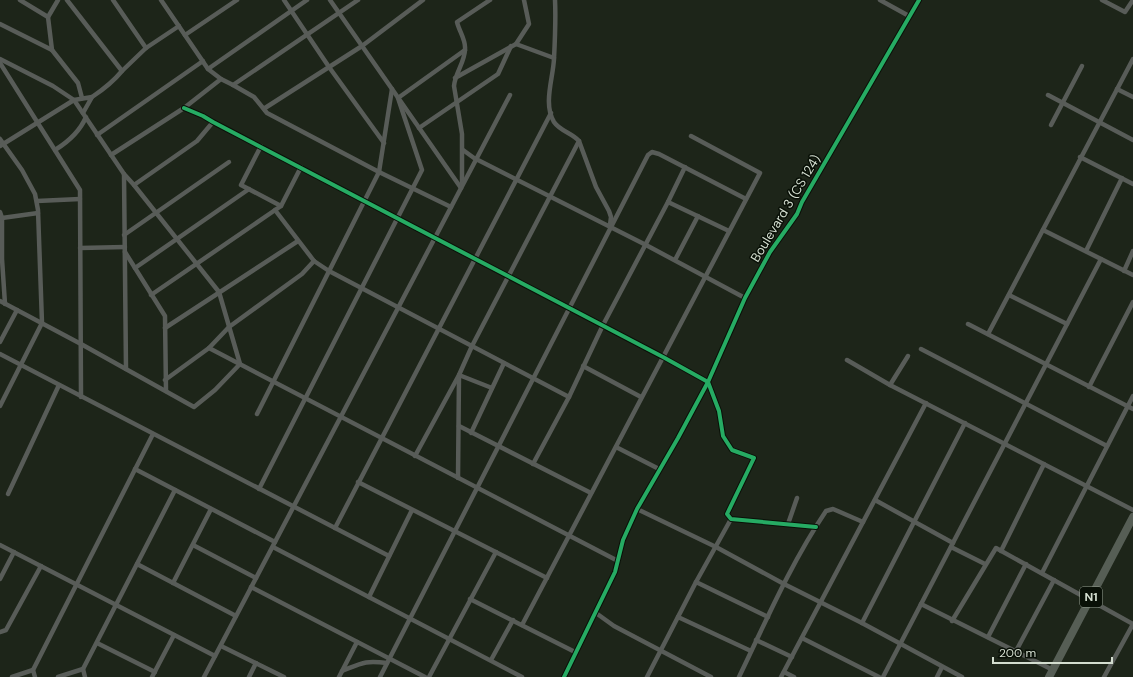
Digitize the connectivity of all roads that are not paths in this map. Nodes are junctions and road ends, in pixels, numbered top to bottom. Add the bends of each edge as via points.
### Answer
1 (20, 0) edge
2 (58, 0) edge
3 (67, 0) edge
4 (113, 0) edge
5 (161, 0) edge
6 (284, 0) edge
7 (307, 0) edge
8 (330, 0) edge
9 (358, 0) edge
10 (423, 0) edge
11 (490, 0) edge
12 (524, 0) edge
13 (556, 0) edge
14 (880, 0) edge
15 (919, 0) edge
16 (1102, 0) edge
17 (1133, 0) edge
18 (234, 1) edge
19 (292, 11) junction
20 (339, 13) junction
21 (909, 16) junction
22 (48, 17) junction
23 (0, 24) edge
24 (179, 26) junction
25 (186, 34) junction
26 (308, 34) junction
27 (514, 45) junction
28 (362, 46) junction
29 (146, 48) junction
30 (52, 50) junction
31 (465, 50) junction
32 (554, 58) junction
33 (0, 59) edge
34 (1133, 59) edge
35 (203, 61) junction
36 (0, 63) edge
37 (1082, 66) dead end
38 (329, 67) junction
39 (208, 69) junction
40 (122, 71) junction
41 (455, 78) junction
42 (221, 79) junction
43 (233, 85) junction
44 (392, 89) junction
45 (1117, 90) junction
46 (510, 95) dead end
47 (1048, 95) dead end
48 (92, 97) junction
49 (1133, 97) edge
50 (82, 98) junction
51 (398, 98) junction
52 (74, 100) junction
53 (456, 103) junction
54 (1063, 103) junction
55 (184, 108) junction
56 (265, 108) junction
57 (551, 113) junction
58 (84, 115) junction
59 (213, 122) junction
60 (1099, 122) junction
61 (39, 123) junction
62 (1051, 125) dead end
63 (419, 128) junction
64 (97, 135) junction
65 (690, 136) dead end
66 (0, 139) edge
67 (1133, 140) edge
68 (579, 141) junction
69 (384, 143) junction
70 (2, 145) edge
71 (261, 146) junction
72 (55, 150) junction
73 (463, 150) junction
74 (111, 155) junction
75 (1080, 157) junction
76 (476, 159) junction
77 (229, 162) dead end
78 (301, 167) junction
79 (685, 167) junction
80 (380, 172) junction
81 (124, 174) junction
82 (1122, 178) junction
83 (516, 179) junction
84 (1133, 184) edge
85 (134, 185) junction
86 (462, 187) junction
87 (414, 188) junction
88 (248, 189) junction
89 (550, 196) junction
90 (80, 199) junction
91 (746, 199) junction
92 (365, 200) junction
93 (36, 201) junction
94 (668, 202) junction
95 (281, 206) junction
96 (451, 207) junction
97 (275, 210) junction
98 (0, 212) edge
99 (156, 212) junction
100 (38, 213) junction
101 (698, 216) junction
102 (1, 218) edge
103 (398, 218) junction
104 (611, 227) junction
105 (1043, 230) junction
106 (729, 231) junction
107 (124, 235) junction
108 (435, 237) junction
109 (177, 239) junction
110 (298, 241) junction
111 (646, 245) junction
112 (80, 248) junction
113 (125, 249) junction
114 (1086, 251) junction
115 (1133, 251) edge
116 (475, 258) junction
117 (1, 259) edge
118 (1101, 259) junction
119 (675, 260) junction
120 (314, 261) junction
121 (197, 264) junction
122 (135, 268) junction
123 (329, 271) junction
124 (1124, 271) junction
125 (1133, 275) edge
126 (508, 276) junction
127 (705, 276) junction
128 (362, 289) junction
129 (219, 292) junction
130 (151, 295) junction
131 (1009, 295) junction
132 (745, 298) junction
133 (2, 302) edge
134 (1133, 302) edge
135 (398, 308) junction
136 (570, 308) junction
137 (17, 310) junction
138 (42, 323) junction
139 (968, 324) dead end
140 (1067, 324) junction
141 (603, 325) junction
142 (229, 327) junction
143 (165, 328) junction
144 (438, 329) junction
145 (988, 334) junction
146 (0, 342) edge
147 (81, 344) junction
148 (472, 346) junction
149 (209, 348) junction
150 (921, 349) dead end
151 (0, 354) edge
152 (663, 356) junction
153 (908, 356) dead end
154 (847, 360) dead end
155 (504, 363) junction
156 (240, 364) junction
157 (1047, 364) junction
158 (21, 366) junction
159 (583, 366) junction
160 (126, 369) junction
161 (459, 376) junction
162 (533, 378) junction
163 (165, 380) junction
164 (273, 382) junction
165 (708, 382) junction
166 (59, 385) junction
167 (890, 385) junction
168 (1089, 387) junction
169 (492, 388) junction
170 (166, 391) junction
171 (1133, 396) edge
172 (81, 397) junction
173 (569, 397) junction
174 (641, 397) junction
175 (305, 399) junction
176 (926, 403) junction
177 (1026, 404) junction
178 (0, 406) edge
179 (1128, 407) junction
180 (1133, 409) edge
181 (257, 414) dead end
182 (341, 417) junction
183 (965, 423) junction
184 (459, 426) junction
185 (471, 432) junction
186 (153, 434) junction
187 (382, 438) junction
188 (1005, 444) junction
189 (499, 446) junction
190 (1107, 446) junction
191 (616, 447) junction
192 (415, 456) junction
193 (533, 464) junction
194 (1044, 464) junction
195 (135, 469) junction
196 (659, 470) junction
197 (458, 478) junction
198 (358, 482) junction
199 (1086, 486) junction
200 (477, 488) junction
201 (259, 489) junction
202 (175, 490) junction
203 (591, 493) junction
204 (8, 494) dead end
205 (797, 498) dead end
206 (875, 500) junction
207 (294, 507) junction
208 (211, 509) junction
209 (636, 509) junction
210 (412, 510) junction
211 (1133, 510) edge
212 (1133, 517) edge
213 (732, 519) junction
214 (863, 522) junction
215 (914, 522) junction
216 (788, 524) junction
217 (816, 527) junction
218 (335, 528) junction
219 (455, 531) junction
220 (569, 536) junction
221 (275, 542) junction
222 (0, 545) edge
223 (193, 545) junction
224 (952, 545) junction
225 (273, 547) junction
226 (716, 547) junction
227 (1001, 551) junction
228 (14, 552) junction
229 (496, 552) junction
230 (389, 556) junction
231 (618, 561) junction
232 (137, 564) junction
233 (986, 564) junction
234 (1026, 564) junction
235 (41, 566) junction
236 (1042, 573) junction
237 (256, 578) junction
238 (547, 578) junction
239 (0, 579) edge
240 (1054, 580) junction
241 (696, 582) junction
242 (173, 583) junction
243 (784, 584) junction
244 (77, 585) junction
245 (252, 587) junction
246 (369, 597) junction
247 (470, 599) junction
248 (1090, 599) junction
249 (821, 602) junction
250 (921, 604) junction
251 (116, 605) junction
252 (596, 613) junction
253 (236, 616) junction
254 (678, 617) junction
255 (410, 618) junction
256 (768, 618) junction
257 (513, 620) junction
258 (952, 621) junction
259 (862, 623) junction
260 (1133, 624) edge
261 (522, 625) junction
262 (0, 632) edge
263 (174, 635) junction
264 (988, 637) junction
265 (802, 638) junction
266 (449, 639) junction
267 (756, 640) junction
268 (357, 642) junction
269 (97, 643) junction
270 (900, 644) junction
271 (221, 646) junction
272 (751, 650) junction
273 (661, 651) junction
274 (1016, 651) junction
275 (575, 652) junction
276 (215, 656) junction
277 (792, 657) junction
278 (491, 660) junction
279 (388, 661) junction
280 (256, 663) junction
281 (942, 667) junction
282 (83, 669) junction
283 (33, 670) junction
284 (342, 671) junction
285 (155, 672) junction
286 (784, 672) junction
287 (1051, 673) edge
288 (415, 675) edge
289 (12, 677) edge
290 (35, 677) edge
291 (58, 677) edge
292 (85, 677) edge
293 (152, 677) edge
294 (204, 677) edge
295 (249, 677) edge
296 (284, 677) edge
297 (339, 677) edge
298 (380, 677) edge
299 (425, 677) edge
300 (429, 677) edge
301 (522, 677) edge
302 (564, 677) edge
303 (647, 677) edge
304 (710, 677) edge
305 (739, 677) edge
306 (781, 677) edge
307 (794, 677) edge
308 (879, 677) edge
309 (883, 677) edge
310 (936, 677) edge
311 (962, 677) edge
312 (1104, 677) edge

1 - 22 street
2 - 22 street
3 - 40 street
4 - 29 street
5 - 24 street
6 - 19 street
7 - 19 street
8 - 20 street
9 - 20 street
10 - 28 street
11 - 31 street via 457,22
12 - 27 street via 530,24
13 - 32 street
14 - 21 street
15 - 21 street, Boulevard 3 (CS 124)
16 - 17 street via 1125,12
18 - 25 street
19 - 26 street
19 - 39 street
20 - 26 street
20 - 28 street
21 - 132 street, Boulevard 3 (CS 124) via 797,214 770,252
22 - 30 street
23 - 30 street
24 - 25 street
24 - 29 street
25 - 35 street
26 - 38 street
26 - 43 street
27 - 32 street
27 - 41 street
27 - 53 street via 498,74
28 - 38 street
28 - 44 street
29 - 40 street
30 - 50 street via 78,83
31 - 41 street
31 - 51 street
32 - 57 street via 549,101
33 - 52 street via 53,86
34 - 45 street
35 - 39 street
35 - 64 street
36 - 61 street
37 - 54 street
38 - 56 street
38 - 69 street
39 - 42 street
40 - 48 street via 105,89
41 - 53 street
42 - 43 street
42 - 55 street
43 - 56 street via 254,97
44 - 51 street
44 - 69 street
45 - 49 street
45 - 60 street
46 - 76 street
47 - 54 street
48 - 50 street
48 - 58 street
50 - 52 street
51 - 63 street
51 - 87 street via 422,170
52 - 58 street
52 - 61 street
53 - 63 street
53 - 73 street
54 - 60 street
54 - 62 street
55 - 59 street
55 - 74 street
56 - 80 street via 267,113
57 - 68 street via 558,127
57 - 83 street
58 - 64 street
58 - 72 street via 82,126
59 - 71 street
59 - 85 street via 197,141
60 - 67 street
60 - 75 street
61 - 70 street
61 - 72 street
63 - 86 street
64 - 74 street
65 - 91 street via 760,173
66 - 70 street
68 - 89 street
68 - 104 street via 596,188 609,211
69 - 80 street
70 - 93 street via 22,170
71 - 78 street
71 - 88 street via 241,185
72 - 90 street via 80,190
73 - 76 street
73 - 86 street
74 - 81 street
75 - 82 street
75 - 105 street
76 - 83 street
76 - 86 street
77 - 99 street
78 - 92 street
78 - 95 street
79 - 91 street
79 - 94 street
79 - 104 street via 656,152 648,155
80 - 87 street
80 - 92 street
81 - 85 street
81 - 107 street
82 - 84 street
82 - 114 street
83 - 89 street
83 - 116 street
85 - 99 street
86 - 96 street
87 - 96 street
87 - 103 street
88 - 95 street
88 - 109 street
89 - 104 street
89 - 126 street
90 - 93 street
90 - 112 street
91 - 106 street
92 - 103 street
92 - 123 street
93 - 100 street
94 - 101 street
94 - 111 street
95 - 97 street
96 - 108 street
97 - 110 street
97 - 121 street
98 - 102 street
99 - 107 street
99 - 109 street
100 - 102 street
100 - 138 street
101 - 106 street
101 - 119 street
102 - 117 street
103 - 108 street
103 - 128 street
104 - 111 street
104 - 136 street
105 - 114 street
105 - 131 street
106 - 127 street
107 - 113 street
108 - 116 street
108 - 135 street
109 - 121 street
109 - 122 street
110 - 120 street
110 - 129 street
111 - 119 street
111 - 141 street
112 - 113 street
112 - 147 street
113 - 122 street
113 - 160 street
114 - 118 street
115 - 124 street
116 - 126 street
116 - 144 street
117 - 133 street
118 - 124 street
118 - 140 street
119 - 127 street
120 - 123 street
120 - 142 street via 302,274
121 - 129 street
121 - 130 street
122 - 130 street
123 - 128 street
123 - 164 street
124 - 125 street
126 - 136 street
126 - 148 street
127 - 132 street
127 - 152 street
128 - 135 street
128 - 175 street
129 - 142 street
129 - 143 street
130 - 143 street via 165,316
131 - 140 street
131 - 145 street
132 - 165 street, Boulevard 3 (CS 124)
133 - 137 street
134 - 168 street
135 - 144 street
135 - 182 street
136 - 141 street
136 - 162 street
137 - 138 street
137 - 146 street
138 - 147 street
138 - 158 street
139 - 145 street
140 - 157 street
141 - 152 street
141 - 159 street
142 - 149 street
142 - 156 street
143 - 163 street
144 - 148 street
144 - 187 street
145 - 157 street
147 - 160 street
147 - 172 street
148 - 155 street
148 - 161 street
149 - 156 street
149 - 163 street
150 - 177 street
151 - 158 street
152 - 165 street
152 - 174 street
153 - 167 street
154 - 167 street
155 - 162 street
155 - 169 street
156 - 164 street
156 - 170 street via 194,407
157 - 168 street
157 - 177 street
158 - 166 street
158 - 178 street
159 - 173 street
159 - 174 street
160 - 170 street
161 - 169 street
161 - 184 street
161 - 192 street
162 - 173 street
162 - 189 street
163 - 170 street
164 - 175 street
164 - 181 street
165 - 196 street, Boulevard 3 (CS 124)
165 - 213 street via 719,411 723,436 732,450 754,458 727,514
166 - 172 street
166 - 204 street
167 - 176 street
168 - 179 street
169 - 185 street
171 - 179 street
172 - 186 street
173 - 193 street
174 - 191 street
175 - 182 street
175 - 201 street
176 - 183 street
176 - 206 street
177 - 188 street
177 - 190 street
179 - 180 street
179 - 190 street
182 - 187 street
182 - 207 street
183 - 188 street
183 - 215 street
184 - 185 street
184 - 197 street
185 - 189 street
186 - 195 street
186 - 201 street
187 - 192 street
187 - 198 street
188 - 194 street
188 - 224 street
189 - 193 street
189 - 200 street
190 - 199 street
191 - 196 street
191 - 203 street
192 - 197 street
193 - 203 street
194 - 199 street
194 - 227 street
195 - 202 street
195 - 244 street
196 - 209 street, Boulevard 3 (CS 124)
197 - 200 street
198 - 210 street
198 - 218 street
199 - 211 street
199 - 236 street
200 - 219 street
200 - 220 street
201 - 207 street
202 - 208 street
202 - 232 street
203 - 220 street
205 - 216 street
206 - 214 street
206 - 215 street
207 - 218 street
207 - 221 street
208 - 221 street
208 - 223 street
209 - 226 street
209 - 231 street, Boulevard 3 (CS 124) via 623,540
210 - 219 street
210 - 230 street
212 - 248 main road, N1
213 - 216 street
213 - 226 street
214 - 217 street via 833,509 826,511
214 - 249 street
215 - 224 street
215 - 259 street
216 - 217 street
217 - 243 street
218 - 230 street
219 - 229 street
219 - 255 street
220 - 231 street
220 - 238 street
221 - 225 street
222 - 228 street
223 - 237 street
223 - 242 street
224 - 233 street
224 - 250 street
225 - 237 street
225 - 246 street
226 - 241 street
226 - 243 street
227 - 233 street via 996,548
227 - 234 street
228 - 235 street
228 - 239 street
229 - 238 street
229 - 247 street
230 - 246 street
231 - 252 street, Boulevard 3 (CS 124)
232 - 242 street
232 - 251 street
233 - 258 street
234 - 236 street
234 - 264 street
235 - 244 street
235 - 262 street via 6,630
236 - 240 street
237 - 245 street
238 - 261 street
240 - 248 street
240 - 274 street
241 - 254 street
241 - 256 street
242 - 253 street
243 - 249 street
243 - 256 street
244 - 251 street
244 - 283 street
245 - 253 street
245 - 268 street
246 - 255 street
247 - 257 street
247 - 266 street
248 - 260 street
248 - 287 main road, N1
249 - 259 street
249 - 265 street
250 - 258 street
250 - 270 street
251 - 263 street
251 - 269 street
252 - 273 street via 614,626
252 - 275 street, Boulevard 3 (CS 124)
253 - 271 street
254 - 272 street
254 - 273 street
255 - 266 street
255 - 279 street
256 - 267 street
257 - 261 street
257 - 278 street
258 - 264 street
259 - 270 street
260 - 312 street
261 - 275 street
263 - 276 street
263 - 285 street
264 - 274 street
265 - 277 street
265 - 308 street
266 - 278 street
266 - 300 street
267 - 272 street
267 - 277 street
268 - 279 street
268 - 284 street
269 - 282 street
269 - 285 street
270 - 281 street
270 - 309 street
271 - 276 street
271 - 280 street
272 - 305 street
273 - 303 street
273 - 304 street
274 - 287 street
275 - 302 street, Boulevard 3 (CS 124)
276 - 294 street
277 - 286 street
278 - 301 street
279 - 284 street via 365,661
279 - 288 street
279 - 298 street
280 - 295 street
280 - 296 street
281 - 310 street
281 - 311 street
282 - 291 street
282 - 292 street
283 - 289 street
283 - 290 street
284 - 297 street
285 - 293 street
286 - 306 street
286 - 307 street
288 - 299 street

